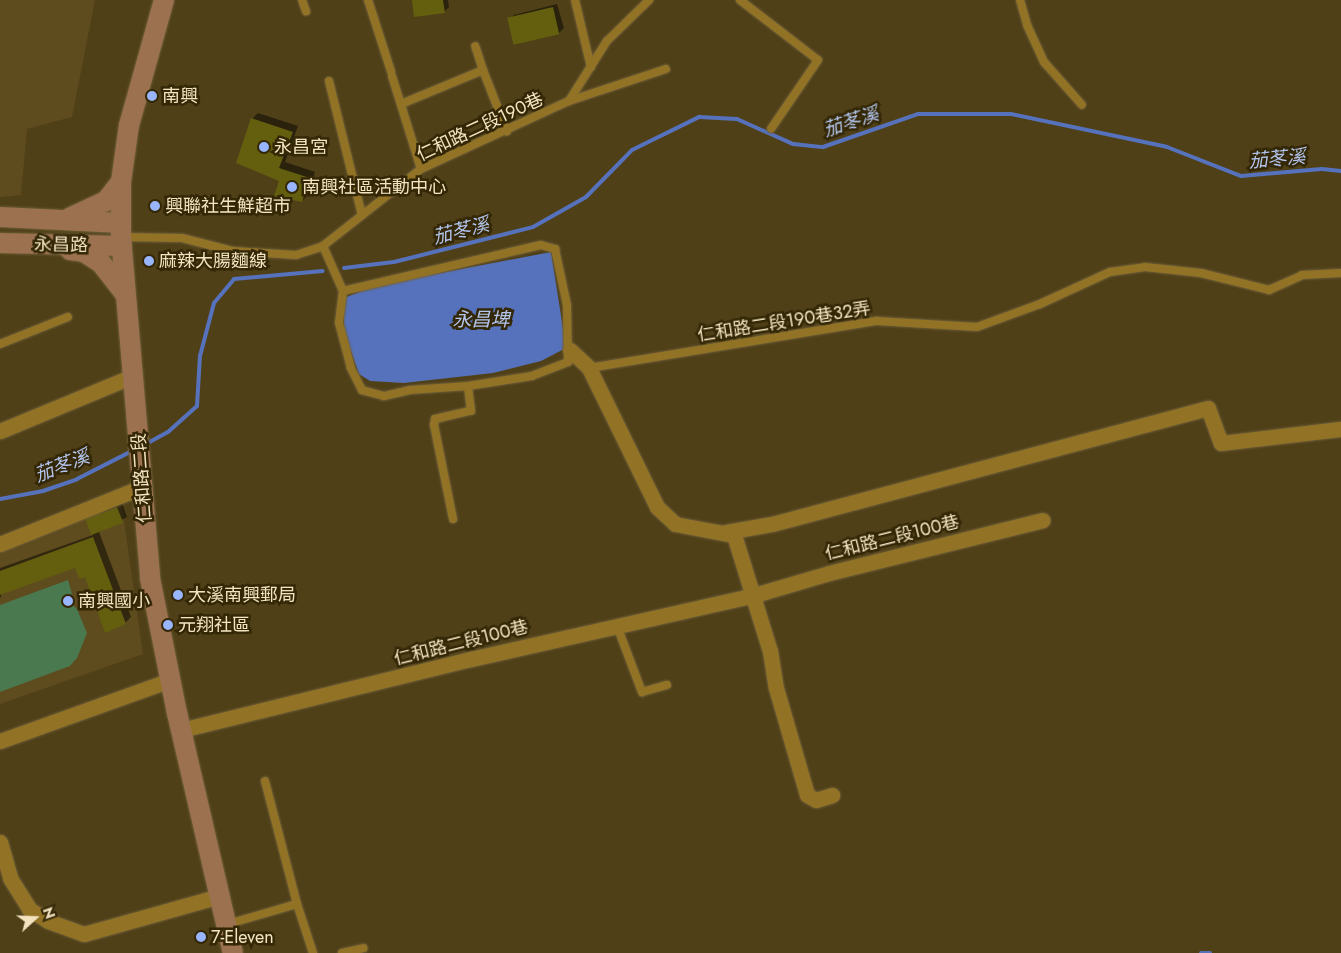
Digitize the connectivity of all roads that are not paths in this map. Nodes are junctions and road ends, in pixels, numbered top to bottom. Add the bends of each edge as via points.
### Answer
1 (164, 0) edge
2 (302, 0) edge
3 (368, 0) edge
4 (575, 0) edge
5 (649, 0) edge
6 (740, 0) edge
7 (1020, 0) edge
8 (306, 12) dead end
9 (475, 46) dead end
10 (591, 68) junction
11 (666, 69) dead end
12 (483, 70) junction
13 (329, 81) dead end
14 (569, 101) junction
15 (401, 104) junction
16 (1082, 105) dead end
17 (771, 129) dead end
18 (507, 132) junction
19 (422, 169) junction
20 (121, 182) junction
21 (362, 216) junction
22 (0, 217) edge
23 (62, 221) junction
24 (122, 235) junction
25 (0, 243) edge
26 (43, 244) junction
27 (323, 246) junction
28 (1341, 273) edge
29 (343, 291) junction
30 (127, 300) junction
31 (68, 317) dead end
32 (0, 344) edge
33 (570, 350) junction
34 (589, 368) junction
35 (134, 375) junction
36 (468, 386) junction
37 (1341, 428) edge
38 (0, 432) edge
39 (142, 487) junction
40 (453, 519) dead end
41 (1043, 520) dead end
42 (726, 532) junction
43 (0, 544) edge
44 (751, 596) junction
45 (617, 626) junction
46 (170, 680) junction
47 (667, 685) dead end
48 (181, 730) junction
49 (0, 741) edge
50 (266, 781) dead end
51 (832, 795) dead end
52 (0, 842) edge
53 (220, 896) junction
54 (297, 904) junction
55 (226, 924) junction
56 (363, 948) dead end
57 (233, 953) edge
58 (314, 953) edge
59 (342, 953) edge

1 - 20 main road, 仁和路二段 via 129,126
2 - 8 lane
3 - 15 lane
4 - 10 lane
5 - 10 lane, 仁和路二段190巷 via 608,41
6 - 17 lane via 818,60
7 - 16 lane via 1044,62
9 - 12 lane
10 - 14 lane, 仁和路二段190巷
11 - 14 lane
12 - 15 lane
12 - 18 lane
13 - 21 lane
14 - 18 lane, 仁和路二段190巷
15 - 19 lane
18 - 19 lane, 仁和路二段190巷
19 - 21 lane, 仁和路二段190巷
20 - 23 main road via 106,201
20 - 24 main road, 仁和路二段
21 - 27 lane, 仁和路二段190巷
22 - 23 main road, 永昌路
23 - 24 main road, 永昌路
24 - 26 main road, 永昌路
24 - 27 lane, 仁和路二段190巷 via 182,238 233,250 296,255
24 - 30 main road, 仁和路二段
25 - 26 main road, 永昌路
26 - 30 main road via 84,252 101,263 115,278
27 - 29 lane
28 - 34 lane, 仁和路二段190巷32弄 via 1302,275 1269,290 1201,273 1146,267 1110,272 1040,304 977,327 877,321
29 - 33 lane via 541,246 555,249 567,305
29 - 36 lane via 339,323 351,368 362,390 384,396 410,390
30 - 35 main road, 仁和路二段
31 - 32 lane
33 - 34 street
33 - 36 lane via 568,362 532,376
34 - 42 street via 657,508 675,524
35 - 38 street
35 - 39 main road, 仁和路二段
36 - 40 lane via 472,411 436,419 434,425
37 - 42 street via 1221,443 1208,408 772,524
39 - 43 street
39 - 46 main road, 仁和路二段 via 150,578
41 - 44 street, 仁和路二段100巷 via 829,573
42 - 44 street via 734,535 740,547
44 - 45 street, 仁和路二段100巷
44 - 51 street via 770,650 776,688 807,795 816,800
45 - 47 lane via 642,692
45 - 48 street, 仁和路二段100巷
46 - 48 main road, 仁和路二段
46 - 49 street
48 - 53 main road, 仁和路二段
50 - 54 lane
52 - 53 street via 10,878 29,909 48,921 84,934
53 - 55 main road, 仁和路二段
54 - 55 lane
54 - 58 lane
55 - 57 main road, 仁和路二段
56 - 59 lane

